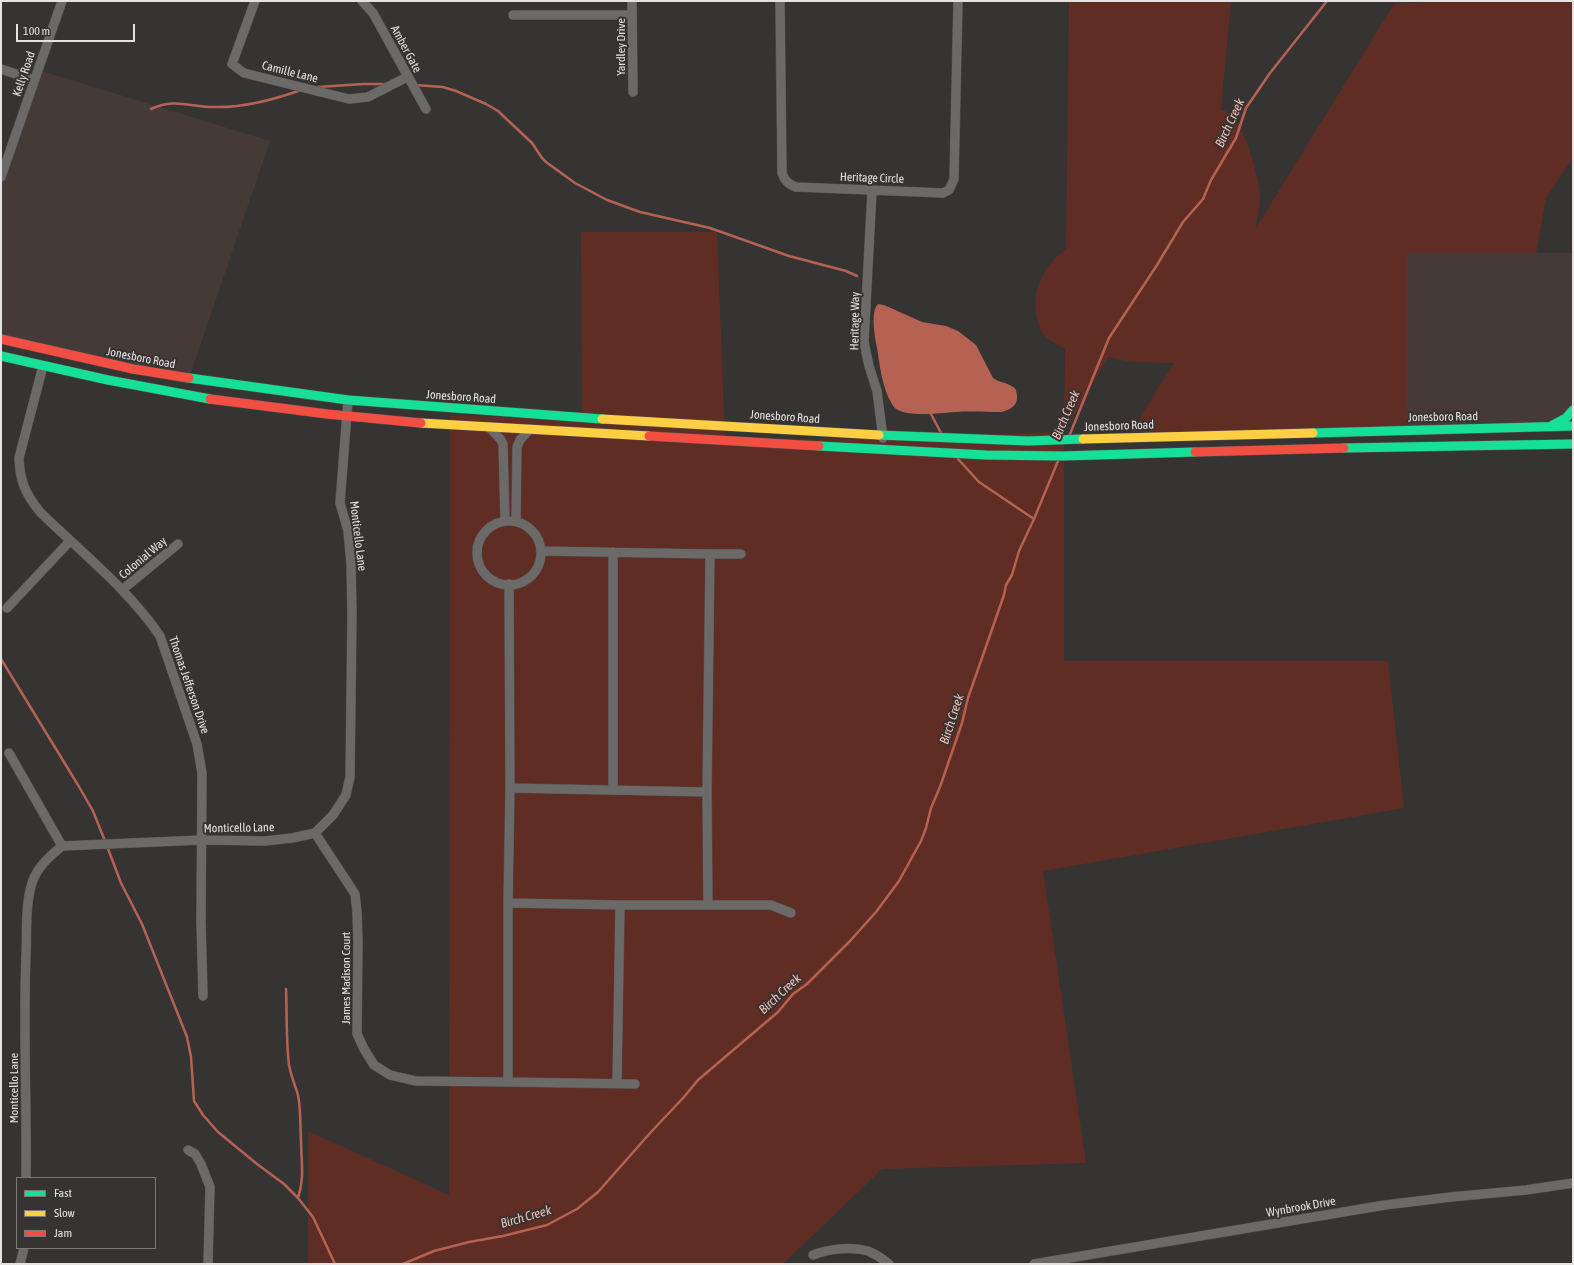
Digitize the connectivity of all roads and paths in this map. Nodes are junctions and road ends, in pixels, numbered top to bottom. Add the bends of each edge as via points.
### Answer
1 (62, 1) edge
2 (255, 1) edge
3 (362, 1) edge
4 (632, 1) edge
5 (780, 1) edge
6 (958, 1) edge
7 (513, 15) dead end
8 (632, 15) junction
9 (1, 69) edge
10 (407, 77) junction
11 (34, 80) junction
12 (633, 92) dead end
13 (426, 110) dead end
14 (1, 175) edge
15 (872, 190) junction
16 (1, 339) edge
17 (1, 356) edge
18 (43, 366) junction
19 (348, 400) junction
20 (1573, 410) edge
21 (347, 416) junction
22 (1573, 426) edge
23 (489, 427) junction
24 (1550, 427) junction
25 (530, 429) junction
26 (883, 435) junction
27 (1573, 444) edge
28 (883, 450) junction
29 (505, 521) junction
30 (516, 521) junction
31 (70, 541) junction
32 (178, 544) dead end
33 (541, 551) junction
34 (613, 552) junction
35 (710, 554) junction
36 (741, 554) dead end
37 (509, 584) junction
38 (122, 590) junction
39 (7, 608) dead end
40 (9, 753) dead end
41 (510, 788) junction
42 (613, 790) junction
43 (708, 792) junction
44 (315, 833) junction
45 (202, 840) junction
46 (62, 846) junction
47 (508, 903) junction
48 (620, 905) junction
49 (708, 905) junction
50 (791, 913) dead end
51 (203, 996) dead end
52 (508, 1082) junction
53 (617, 1083) junction
54 (635, 1084) dead end
55 (188, 1150) dead end
56 (26, 1177) edge
57 (1573, 1183) edge
58 (24, 1249) edge
59 (813, 1256) dead end
60 (20, 1264) edge
61 (208, 1264) edge
62 (889, 1264) edge
63 (1034, 1264) edge

1 - 11 street, Kelly Road
2 - 10 street, Camille Lane via 232,64 244,73 349,99 368,97
3 - 10 street, Amber Gate via 373,13
4 - 8 street, Yardley Drive
5 - 15 street, Heritage Circle via 784,180 796,187
6 - 15 street, Heritage Circle via 952,184 943,193
7 - 8 street
8 - 12 street, Yardley Drive
9 - 11 street
10 - 13 street, Amber Gate
11 - 14 street, Kelly Road
15 - 26 street, Heritage Way via 864,342 877,391
16 - 19 main road, Jonesboro Road via 133,369
17 - 18 main road
18 - 21 main road via 150,389
18 - 31 street, Thomas Jefferson Drive via 19,458 20,470 29,498
19 - 21 street, Monticello Lane
19 - 26 main road, Jonesboro Road via 550,416
20 - 24 main road via 1566,418
21 - 23 main road
21 - 44 street, Monticello Lane via 340,503 348,531 351,564 350,777 346,795 334,814
22 - 24 main road, Jonesboro Road
23 - 25 main road
23 - 29 street via 503,444
24 - 26 main road, Jonesboro Road via 1028,441
25 - 28 main road
25 - 30 street via 517,447
26 - 28 street, Heritage Way
27 - 28 main road via 1033,456
29 - 30 street
29 - 37 street via 495,524 480,539 478,560 482,570 490,577
30 - 33 street via 531,529 540,543
31 - 38 street, Thomas Jefferson Drive
31 - 39 street
32 - 38 street, Colonial Way
33 - 34 street
33 - 37 street via 536,571 519,583
34 - 35 street
34 - 42 street
35 - 36 street
35 - 43 street
37 - 41 street
38 - 45 street, Thomas Jefferson Drive via 160,636 197,744 202,773
40 - 46 street
41 - 42 street
41 - 47 street
42 - 43 street
43 - 49 street
44 - 45 street, Monticello Lane via 265,841
44 - 52 street, James Madison Court via 355,894 358,912 358,1034 374,1065 390,1075 416,1081
45 - 46 street, Monticello Lane
45 - 51 street, Thomas Jefferson Drive
46 - 56 street, Monticello Lane via 48,857 37,871 28,899 25,977
47 - 48 street
47 - 52 street
48 - 49 street
48 - 53 street
49 - 50 street via 771,905
52 - 53 street, James Madison Court
53 - 54 street, James Madison Court
55 - 61 street via 195,1154 201,1164 210,1187
57 - 63 street, Wynbrook Drive via 1385,1205
58 - 60 street
59 - 62 street via 826,1250 868,1251

